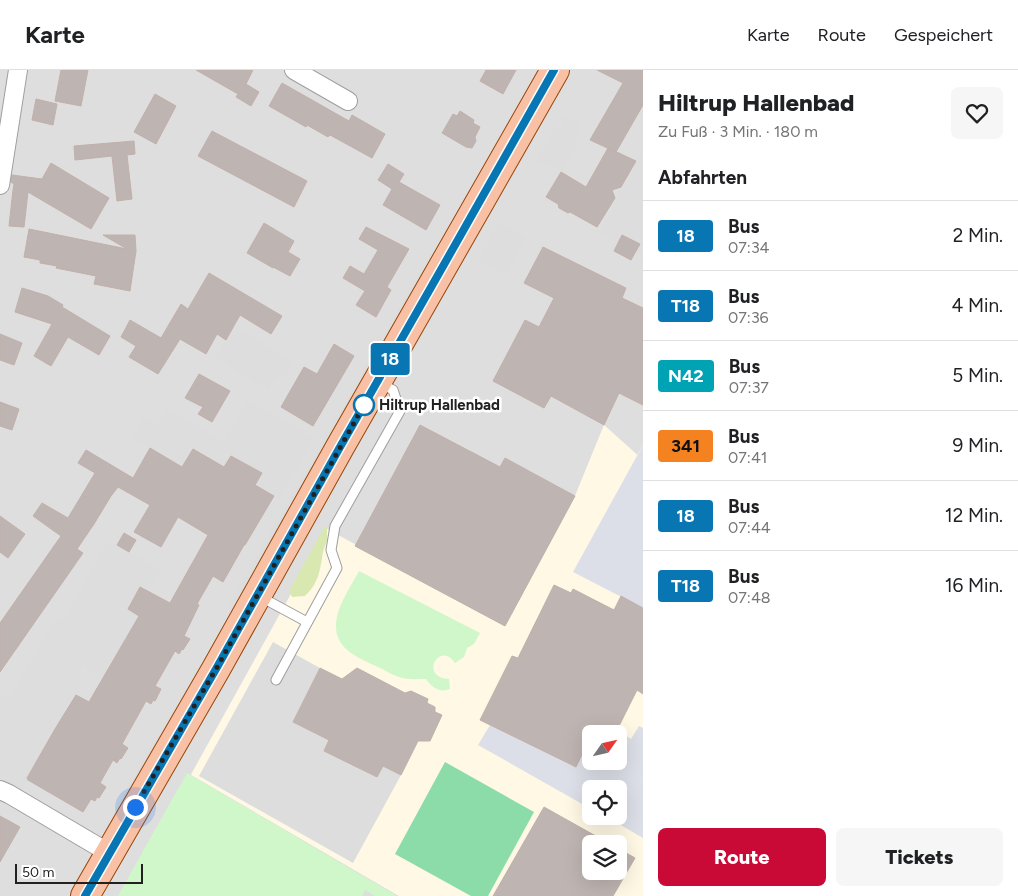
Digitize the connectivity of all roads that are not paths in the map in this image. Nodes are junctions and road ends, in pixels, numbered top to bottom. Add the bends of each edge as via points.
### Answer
1 (18, 70) edge
2 (294, 70) edge
3 (554, 70) edge
4 (348, 101) dead end
5 (0, 185) edge
6 (378, 382) junction
7 (256, 595) junction
8 (307, 622) junction
9 (276, 680) dead end
10 (0, 790) edge
11 (109, 853) junction
12 (85, 896) edge

1 - 5 street
2 - 4 street
3 - 6 main road
6 - 7 main road
6 - 8 lane via 393,390 400,412 335,526 331,550 337,568
7 - 8 lane
7 - 11 main road
8 - 9 lane
10 - 11 street
11 - 12 main road

